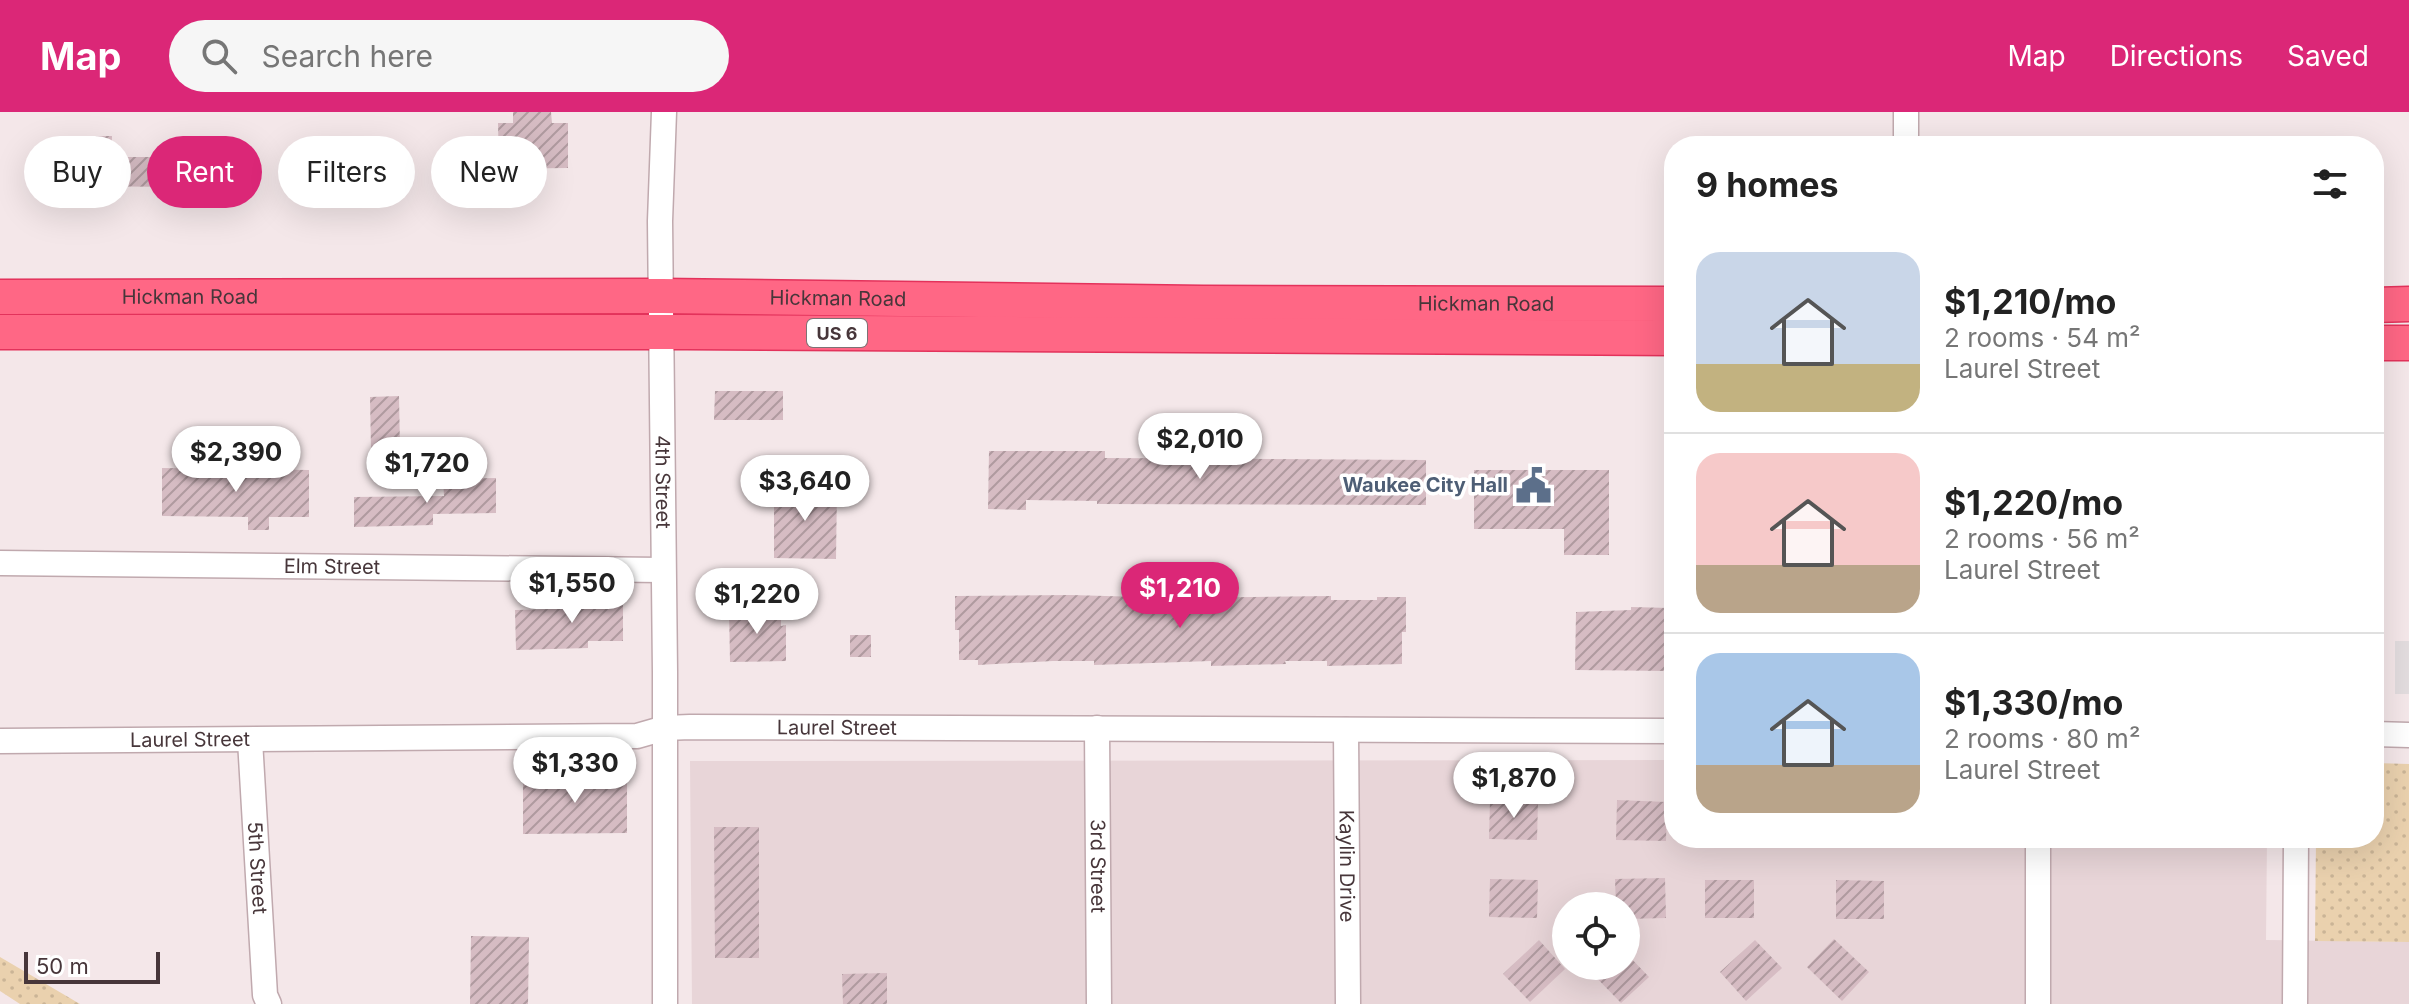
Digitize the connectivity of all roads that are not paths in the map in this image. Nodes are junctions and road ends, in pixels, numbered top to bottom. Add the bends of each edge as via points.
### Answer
1 (664, 112) edge
2 (1906, 112) edge
3 (1906, 136) edge
4 (662, 296) junction
5 (0, 297) edge
6 (1664, 304) edge
7 (2409, 304) edge
8 (2384, 305) edge
9 (0, 332) edge
10 (661, 332) junction
11 (1664, 338) edge
12 (2384, 343) edge
13 (2409, 343) edge
14 (0, 563) edge
15 (662, 570) junction
16 (665, 728) junction
17 (1097, 728) junction
18 (1346, 730) junction
19 (1664, 731) edge
20 (2384, 734) edge
21 (2409, 735) edge
22 (250, 740) junction
23 (0, 741) edge
24 (2038, 848) edge
25 (2296, 848) edge
26 (267, 1000) edge
27 (665, 1004) edge
28 (1099, 1004) edge
29 (1348, 1004) edge
30 (2038, 1004) edge
31 (2295, 1004) edge

1 - 4 street, 4th Street
2 - 3 street
4 - 5 highway, Hickman Road / US 6
4 - 6 highway, Hickman Road / US 6
4 - 10 street, 4th Street
7 - 8 highway
9 - 10 highway, Hickman Road / US 6
10 - 11 highway, Hickman Road / US 6
10 - 15 street, 4th Street
12 - 13 highway
14 - 15 street, Elm Street
15 - 16 street, 4th Street
16 - 17 street, Laurel Street
16 - 22 street, Laurel Street via 637,736
16 - 27 street, 4th Street
17 - 18 street, Laurel Street
17 - 28 street, 3rd Street
18 - 19 street, Laurel Street
18 - 29 street, Kaylin Drive
20 - 21 street
22 - 23 street, Laurel Street
22 - 26 street, 5th Street
24 - 30 street
25 - 31 street

